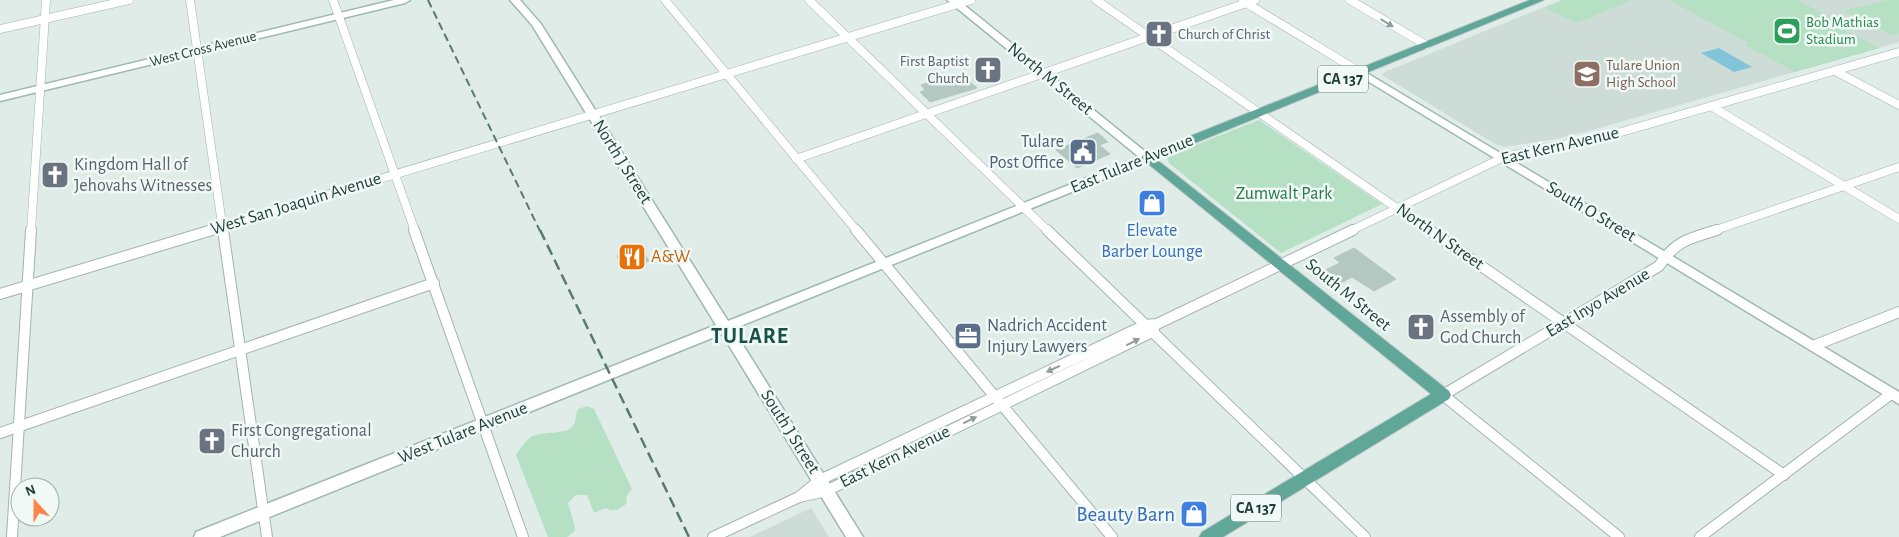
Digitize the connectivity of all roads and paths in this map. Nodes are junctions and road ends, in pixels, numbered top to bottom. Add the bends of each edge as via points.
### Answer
1 (46, 0) edge
2 (129, 0) edge
3 (190, 0) edge
4 (334, 0) edge
5 (405, 0) edge
6 (515, 0) edge
7 (665, 0) edge
8 (809, 0) edge
9 (972, 0) edge
10 (1096, 0) edge
11 (1255, 0) edge
12 (1350, 0) edge
13 (1539, 0) edge
14 (955, 2) edge
15 (1243, 2) edge
16 (339, 16) junction
17 (45, 19) junction
18 (0, 29) edge
19 (1149, 37) junction
20 (847, 38) junction
21 (1426, 45) junction
22 (197, 50) junction
23 (1898, 53) edge
24 (1835, 71) junction
25 (1360, 72) junction
26 (1044, 73) junction
27 (727, 75) junction
28 (41, 88) junction
29 (0, 98) edge
30 (1899, 105) edge
31 (1711, 106) junction
32 (1259, 112) junction
33 (926, 114) junction
34 (593, 115) junction
35 (1148, 158) junction
36 (1502, 158) junction
37 (796, 159) junction
38 (1899, 167) edge
39 (396, 174) junction
40 (1842, 186) junction
41 (1024, 207) junction
42 (1397, 207) junction
43 (1899, 219) edge
44 (223, 226) junction
45 (1666, 257) junction
46 (885, 263) junction
47 (1280, 264) junction
48 (434, 283) junction
49 (28, 285) junction
50 (0, 294) edge
51 (1899, 312) edge
52 (1564, 323) junction
53 (725, 327) junction
54 (1151, 327) junction
55 (1813, 346) junction
56 (240, 350) junction
57 (1444, 395) junction
58 (994, 396) junction
59 (1895, 396) edge
60 (1002, 405) junction
61 (484, 425) junction
62 (20, 426) junction
63 (0, 433) edge
64 (1784, 474) junction
65 (1304, 479) junction
66 (823, 485) junction
67 (799, 497) joint
68 (264, 512) junction
69 (12, 537) edge
70 (202, 537) edge
71 (268, 537) edge
72 (523, 537) edge
73 (714, 537) edge
74 (855, 537) edge
75 (1112, 537) edge
76 (1208, 537) edge
77 (1364, 537) edge
78 (1618, 537) edge
79 (1700, 537) edge

1 - 17 street
2 - 17 street
3 - 22 street
4 - 16 street
5 - 16 main road, West Cross Avenue
6 - 34 main road, North J Street via 536,24
7 - 27 street
8 - 20 street
9 - 14 street, West San Joaquin Avenue
10 - 19 street, North N Street
11 - 15 street
12 -> 21 street
13 - 21 main road, East Tulare Avenue / CA 137
14 - 20 street, West San Joaquin Avenue
14 - 26 main road, North M Street
15 - 19 street
15 - 25 street
16 - 22 main road, West Cross Avenue
16 - 39 street
17 - 18 street
17 - 28 street
19 - 26 street
19 - 32 street, North N Street
20 - 27 street, West San Joaquin Avenue
20 - 33 street
21 - 25 main road, East Tulare Avenue / CA 137
22 - 28 main road, West Cross Avenue
22 - 44 street
23 - 24 street, East Kern Avenue
24 - 30 street
24 - 31 street, East Kern Avenue
25 - 32 main road, East Tulare Avenue / CA 137
25 - 36 main road, South O Street
26 - 33 street
26 - 35 main road, North M Street
27 - 34 street, West San Joaquin Avenue
27 - 37 street
28 - 29 main road, West Cross Avenue
28 - 49 street
31 - 36 street, East Kern Avenue via 1584,143
31 - 40 street
32 - 35 main road, East Tulare Avenue / CA 137
32 - 42 street, North N Street
33 - 37 street
33 - 41 street
34 - 39 street, West San Joaquin Avenue
34 - 53 main road, North J Street
35 - 41 main road, East Tulare Avenue
35 - 47 main road, South M Street
36 - 42 street, East Kern Avenue
36 - 45 main road, South O Street
37 - 46 street
38 - 40 street, East Inyo Avenue
39 - 44 street, West San Joaquin Avenue
39 - 48 street
40 - 43 street
40 - 45 street, East Inyo Avenue via 1681,242 1668,250
41 - 46 main road, East Tulare Avenue
41 - 54 street
42 - 47 street, East Kern Avenue
42 - 52 street, North N Street
44 - 49 street, West San Joaquin Avenue
44 - 56 street
45 - 52 street, East Inyo Avenue via 1659,266
45 - 55 main road, South O Street
46 - 53 main road, East Tulare Avenue
46 - 58 street
47 - 54 street, East Kern Avenue
47 - 57 main road, South M Street
48 - 56 street
48 - 61 street
49 - 50 street, West San Joaquin Avenue
49 - 62 street
51 - 55 street
52 - 57 street, East Inyo Avenue
52 - 64 street, North N Street
53 - 61 main road, West Tulare Avenue
53 - 66 main road, South J Street
54 -> 58 street, East Kern Avenue
60 -> 54 street, East Kern Avenue
54 - 65 street
55 - 59 main road, South O Street
56 - 62 street
56 - 68 street
57 - 65 main road, East Inyo Avenue / CA 137
57 - 78 street, South M Street
58 - 60 street
58 - 66 street, East Kern Avenue
59 - 64 street
66 -> 60 street, East Kern Avenue
60 - 75 street
61 - 68 main road, West Tulare Avenue
61 - 72 street
62 - 63 street
62 - 69 street
64 - 79 street
65 - 76 main road, East Inyo Avenue / CA 137
65 - 77 street
66 - 67 street, East Kern Avenue
66 - 74 main road, South J Street
67 - 73 street
68 - 70 main road, West Tulare Avenue
68 - 71 street

